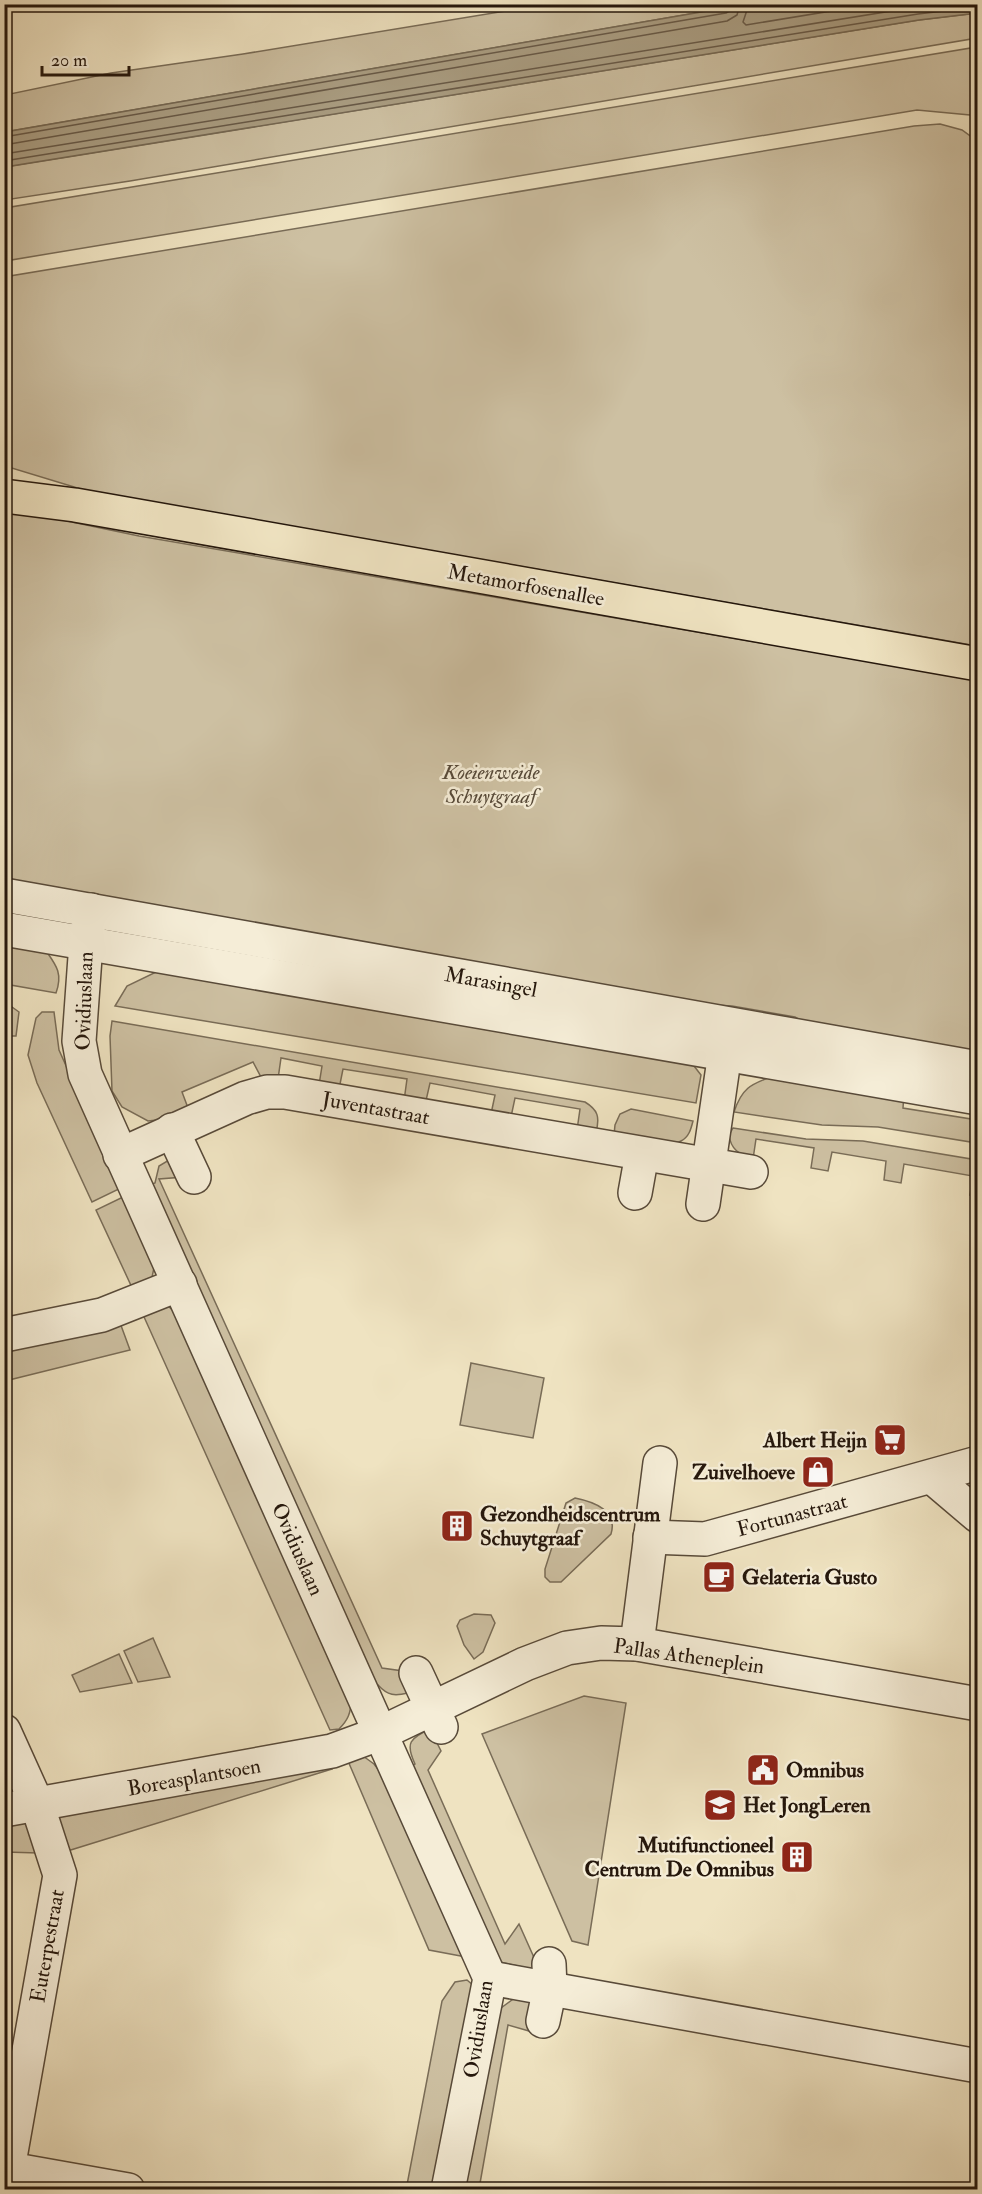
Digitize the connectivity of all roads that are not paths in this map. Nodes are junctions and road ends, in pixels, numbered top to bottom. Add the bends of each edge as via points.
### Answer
1 (4, 475) edge
2 (4, 496) edge
3 (75, 505) junction
4 (978, 664) edge
5 (4, 895) edge
6 (91, 910) junction
7 (4, 929) edge
8 (86, 943) junction
9 (727, 1039) junction
10 (978, 1068) edge
11 (978, 1098) edge
12 (172, 1130) junction
13 (642, 1154) junction
14 (120, 1155) junction
15 (708, 1165) junction
16 (751, 1172) dead end
17 (194, 1177) dead end
18 (635, 1193) dead end
19 (703, 1204) dead end
20 (180, 1284) junction
21 (4, 1335) edge
22 (978, 1462) edge
23 (660, 1463) dead end
24 (932, 1477) junction
25 (978, 1516) edge
26 (650, 1537) junction
27 (637, 1644) junction
28 (416, 1672) dead end
29 (978, 1704) edge
30 (437, 1718) junction
31 (4, 1731) edge
32 (381, 1733) junction
33 (38, 1804) junction
34 (4, 1810) edge
35 (549, 1976) junction
36 (490, 1978) junction
37 (543, 2021) dead end
38 (978, 2066) edge
39 (6, 2169) edge
40 (128, 2190) edge
41 (448, 2190) edge

1 - 3 main road, Metamorfosenallee
2 - 3 main road, Metamorfosenallee
3 - 4 main road, Metamorfosenallee
5 - 6 street, Marasingel
6 - 8 street, Ovidiuslaan
6 - 9 street, Marasingel
7 - 8 street, Marasingel
8 - 9 street, Marasingel
8 - 14 street, Ovidiuslaan via 79,1041 85,1074
9 - 10 street, Marasingel
9 - 11 street, Marasingel
9 - 15 street
12 - 13 street, Juventastraat via 246,1098 285,1092
12 - 14 street, Juventastraat
12 - 17 street
13 - 15 street, Juventastraat
13 - 18 street
14 - 20 street, Ovidiuslaan
15 - 16 street, Juventastraat
15 - 19 street
20 - 21 street via 102,1315
20 - 32 street, Ovidiuslaan
22 - 24 street, Fortunastraat
23 - 26 street
24 - 25 street
24 - 26 street, Fortunastraat via 705,1539
26 - 27 street
27 - 29 street, Pallas Atheneplein
27 - 30 street, Pallas Atheneplein via 601,1643 567,1648 525,1664
28 - 30 street
30 - 32 street, Pallas Atheneplein
31 - 33 street, Euterpestraat
32 - 33 street, Boreasplantsoen via 299,1758
32 - 36 street, Ovidiuslaan
33 - 34 street, Boreasplantsoen
33 - 39 street, Euterpestraat via 60,1875
35 - 36 street
35 - 37 street
35 - 38 street
36 - 41 street, Ovidiuslaan
39 - 40 street

